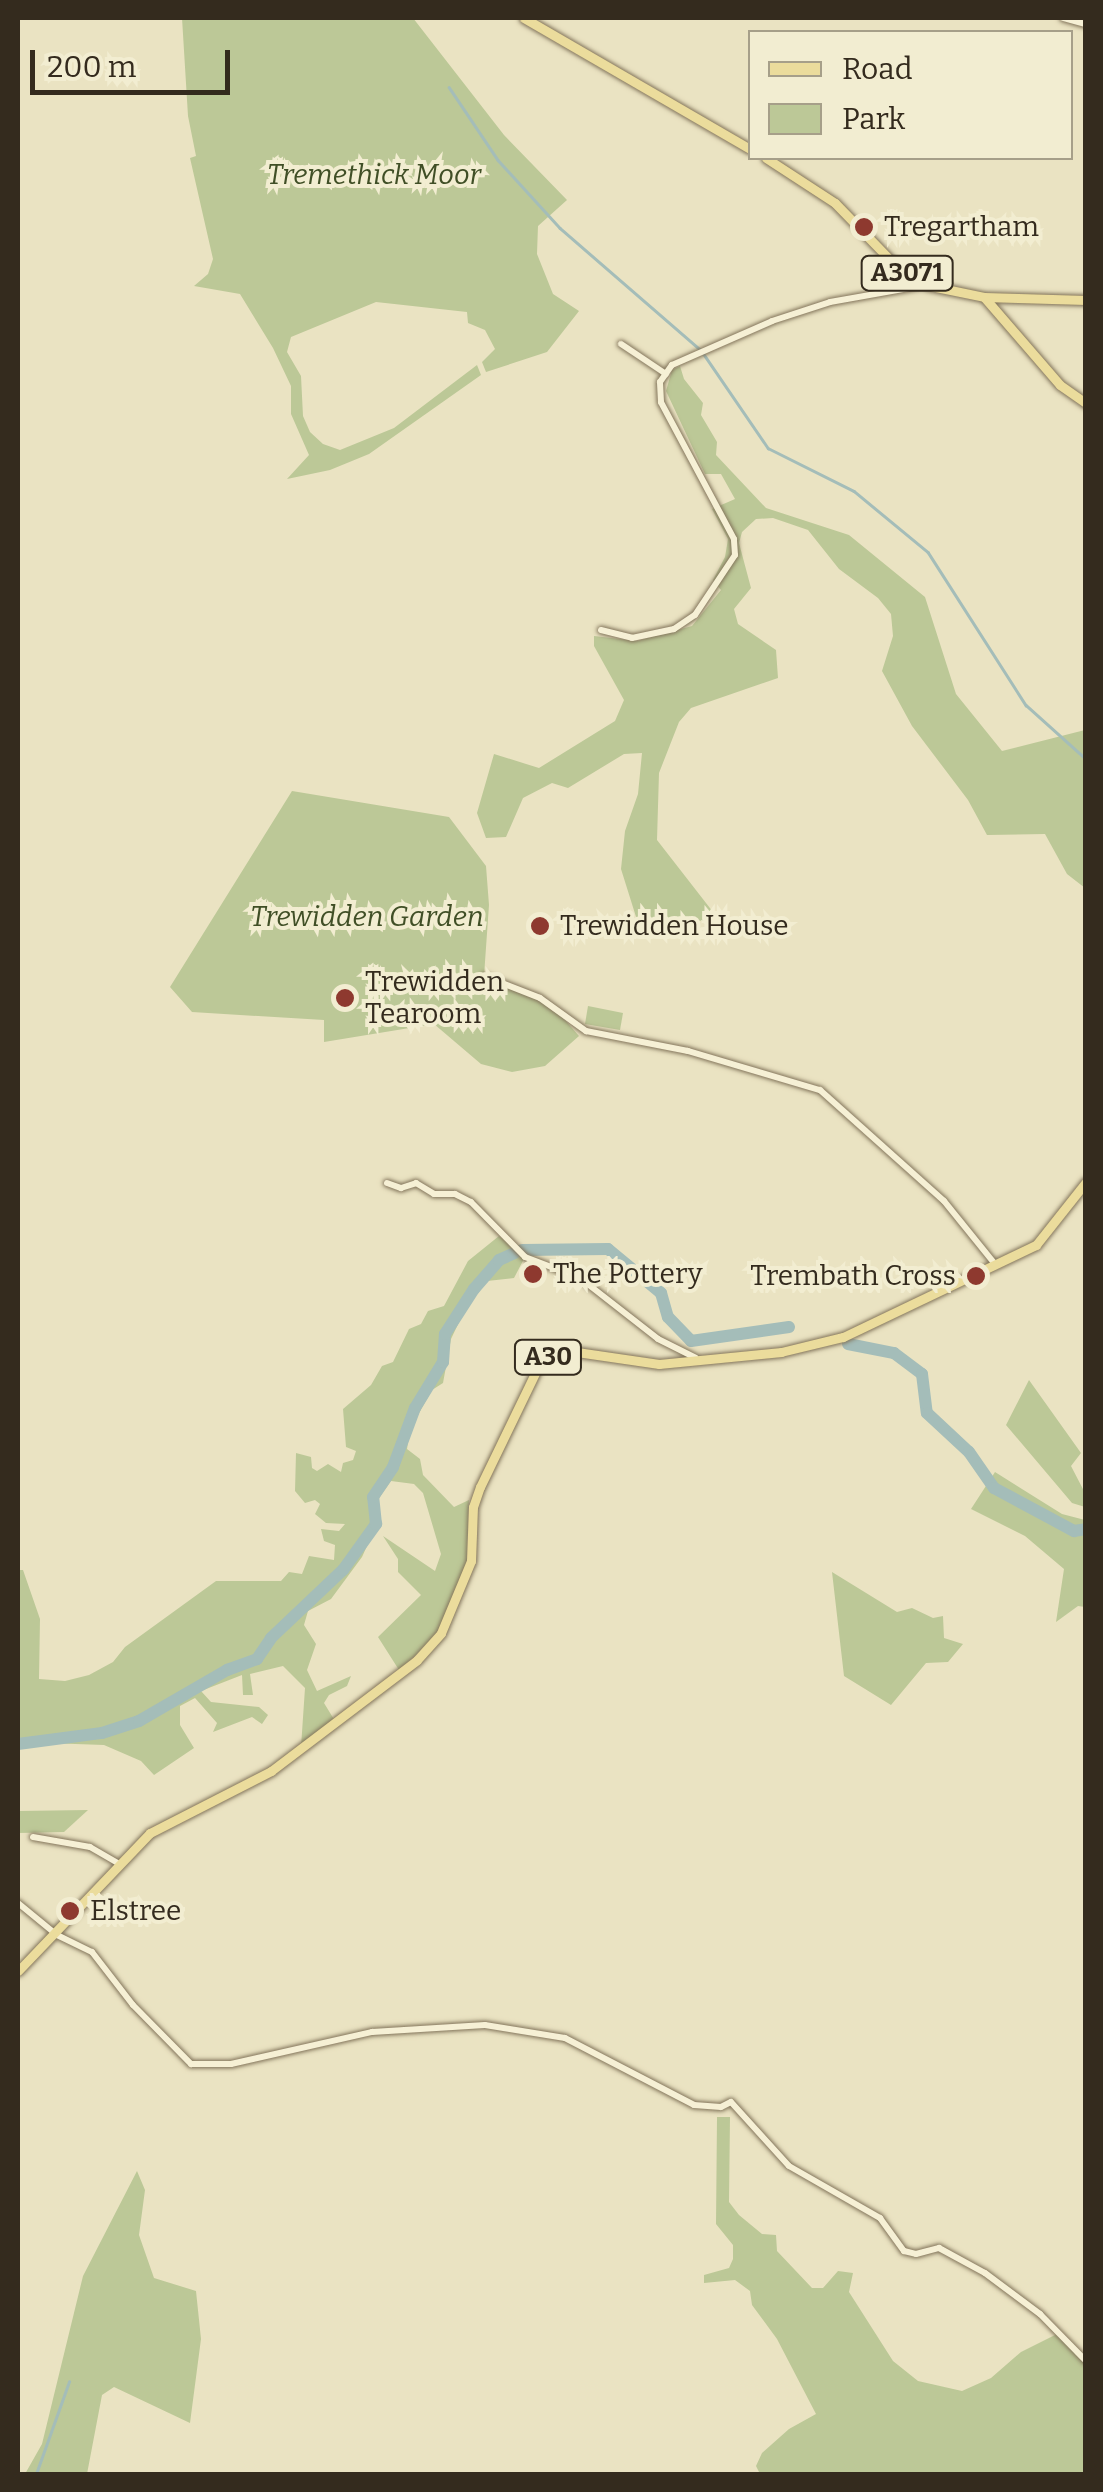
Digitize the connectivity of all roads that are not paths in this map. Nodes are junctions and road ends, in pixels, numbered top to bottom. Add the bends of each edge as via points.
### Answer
1 (524, 18) edge
2 (1064, 18) edge
3 (1086, 24) edge
4 (748, 148) edge
5 (769, 160) edge
6 (926, 285) junction
7 (984, 297) junction
8 (1086, 300) edge
9 (621, 344) dead end
10 (666, 374) junction
11 (1086, 402) edge
12 (601, 630) dead end
13 (484, 976) dead end
14 (1086, 1182) edge
15 (387, 1183) dead end
16 (995, 1264) junction
17 (697, 1358) junction
18 (33, 1838) dead end
19 (118, 1863) junction
20 (18, 1903) edge
21 (56, 1935) junction
22 (18, 1972) edge
23 (1086, 2362) edge

1 - 4 main road
2 - 3 street
5 - 6 main road, A3071 via 835,203 898,267
6 - 7 main road, A3071
6 - 10 street via 830,302 672,365
7 - 8 main road, A3071
7 - 11 main road via 1060,385
9 - 10 street
10 - 12 street via 661,402 734,539 735,556 680,626 632,638
13 - 16 street via 540,998 586,1031 688,1051 820,1090 944,1201
14 - 16 main road, A30 via 1036,1245
15 - 17 street via 416,1183 472,1202 525,1257 580,1278 658,1338
16 - 17 main road, A30 via 843,1336 782,1352
17 - 19 main road, A30 via 659,1364 563,1350 551,1354 538,1367 480,1487 470,1561 441,1634 417,1660 271,1771 178,1815
18 - 19 street via 90,1846
19 - 21 main road, A30
20 - 21 street
21 - 22 main road, A30
21 - 23 street via 92,1952 190,2064 231,2064 372,2032 485,2025 565,2038 694,2105 731,2102 789,2166 880,2218 904,2251 940,2248 985,2273 1040,2314

